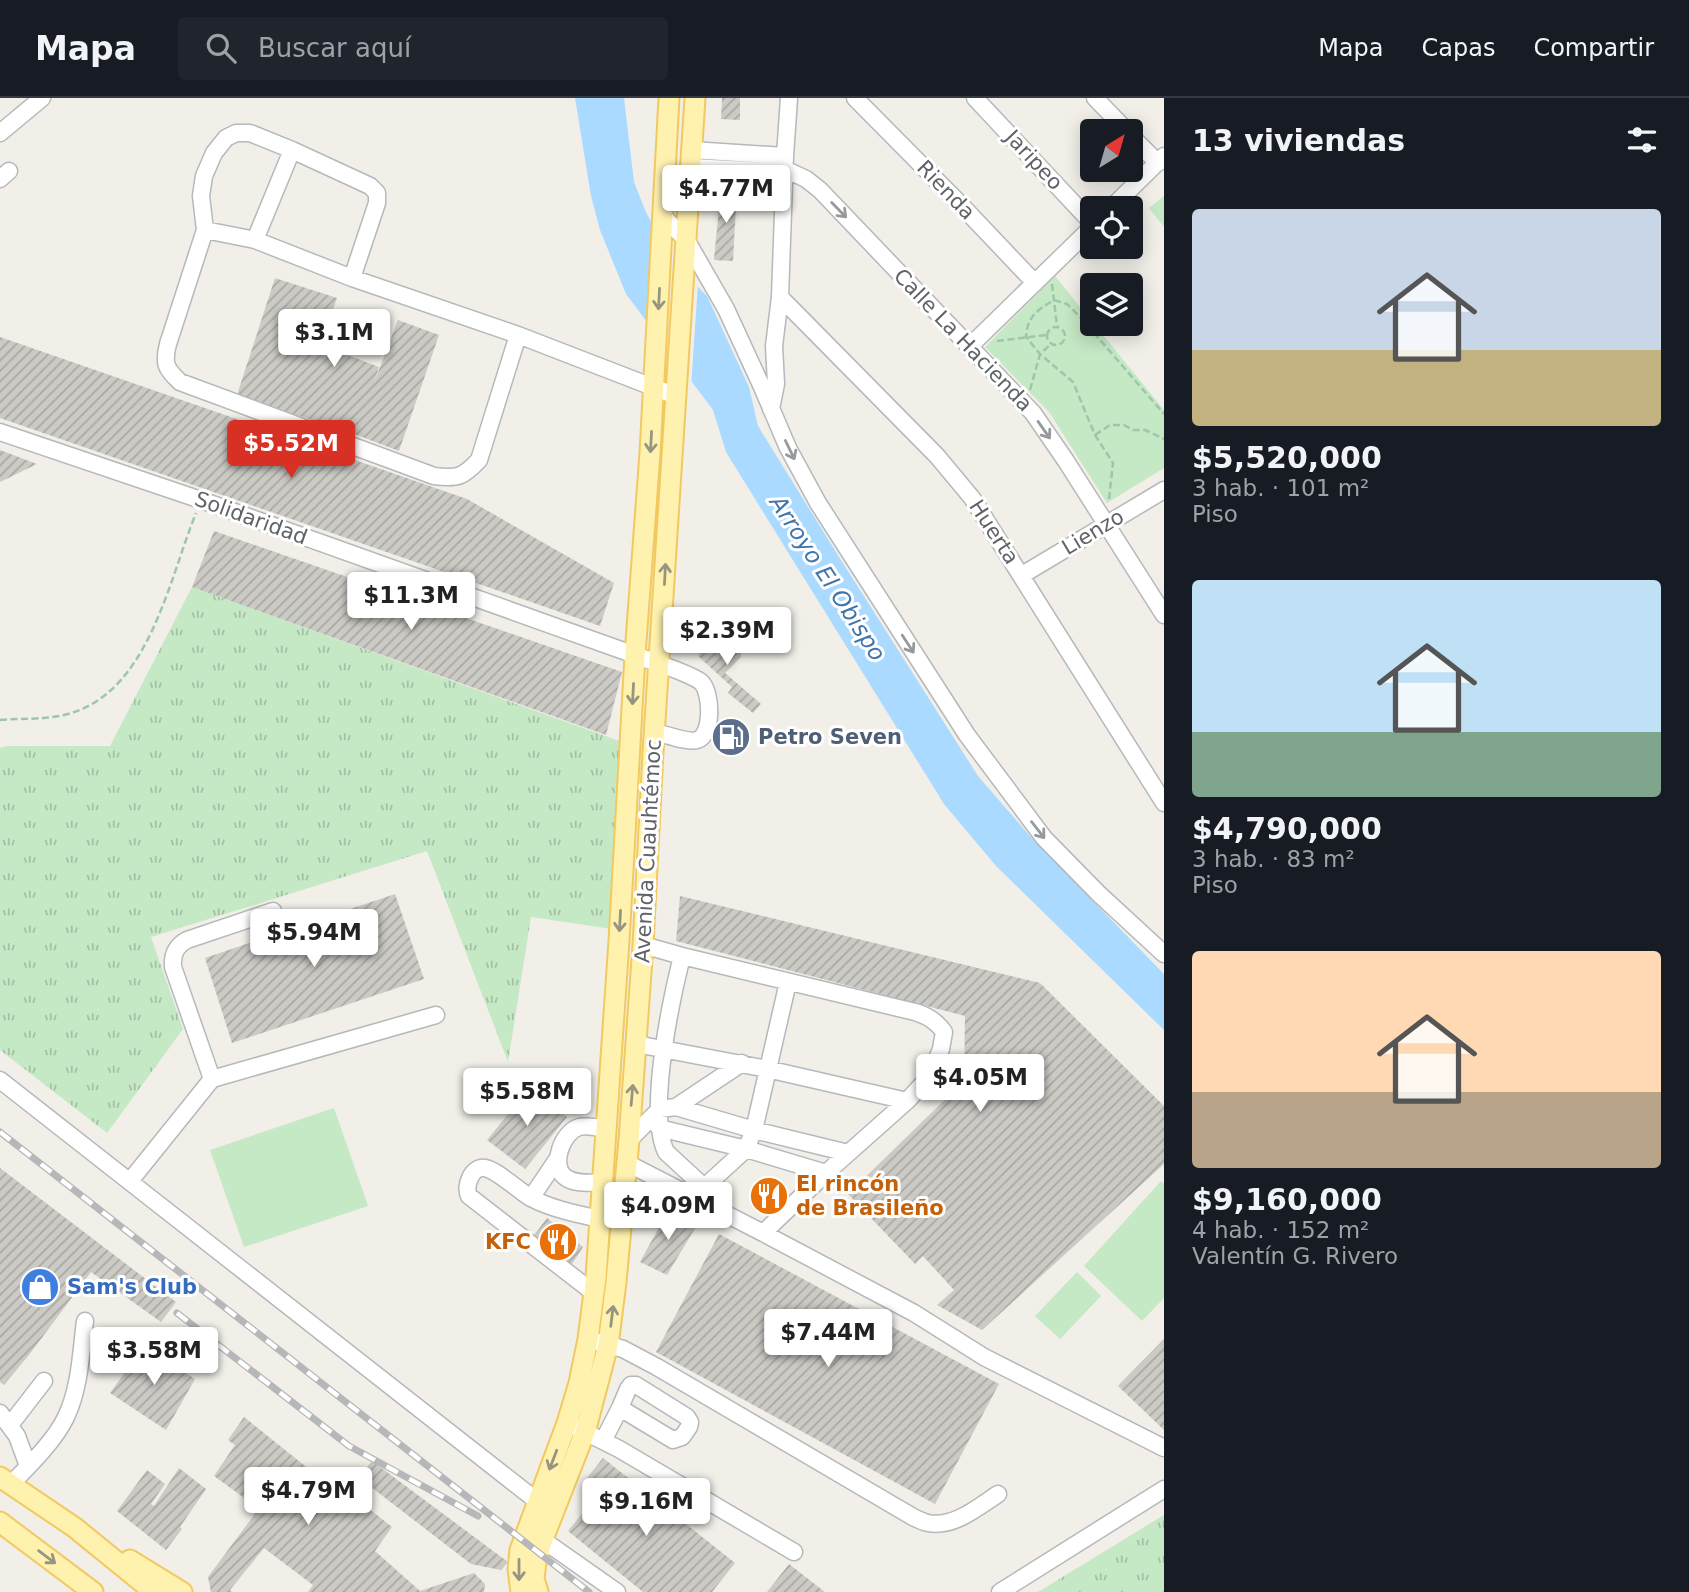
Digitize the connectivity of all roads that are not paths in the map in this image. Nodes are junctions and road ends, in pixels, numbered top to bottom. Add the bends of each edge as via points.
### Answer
1 (42, 98) edge
2 (668, 98) edge
3 (695, 98) edge
4 (789, 98) edge
5 (855, 98) edge
6 (975, 98) edge
7 (1095, 98) edge
8 (1115, 119) edge
9 (0, 133) edge
10 (1143, 145) edge
11 (292, 150) junction
12 (692, 159) junction
13 (1161, 160) edge
14 (785, 164) junction
15 (1124, 196) edge
16 (1080, 212) edge
17 (662, 223) junction
18 (205, 230) junction
19 (1080, 237) edge
20 (256, 240) junction
21 (686, 249) junction
22 (352, 278) junction
23 (1035, 283) junction
24 (779, 297) junction
25 (518, 335) junction
26 (969, 347) junction
27 (654, 381) junction
28 (769, 386) junction
29 (677, 389) junction
30 (0, 432) edge
31 (1164, 490) edge
32 (1106, 524) junction
33 (1022, 575) junction
34 (1164, 615) edge
35 (635, 655) junction
36 (659, 665) junction
37 (654, 732) junction
38 (1164, 803) edge
39 (273, 911) dead end
40 (643, 945) junction
41 (1164, 954) edge
42 (682, 957) junction
43 (788, 982) junction
44 (436, 1015) dead end
45 (636, 1044) junction
46 (665, 1049) junction
47 (742, 1063) junction
48 (767, 1069) junction
49 (212, 1079) junction
50 (0, 1080) edge
51 (907, 1101) junction
52 (607, 1105) junction
53 (676, 1107) junction
54 (660, 1110) junction
55 (606, 1128) junction
56 (659, 1128) junction
57 (754, 1130) junction
58 (629, 1140) junction
59 (746, 1149) junction
60 (848, 1153) junction
61 (558, 1158) junction
62 (627, 1163) junction
63 (826, 1173) junction
64 (130, 1181) junction
65 (603, 1183) junction
66 (699, 1192) junction
67 (531, 1198) junction
68 (600, 1219) junction
69 (763, 1233) junction
70 (594, 1293) junction
71 (85, 1321) dead end
72 (588, 1339) junction
73 (608, 1345) junction
74 (44, 1381) dead end
75 (588, 1386) junction
76 (621, 1408) dead end
77 (5, 1419) edge
78 (567, 1423) junction
79 (585, 1432) junction
80 (603, 1441) junction
81 (1164, 1448) edge
82 (28, 1466) junction
83 (6, 1480) edge
84 (1164, 1489) edge
85 (998, 1494) dead end
86 (537, 1501) junction
87 (0, 1522) edge
88 (74, 1527) junction
89 (535, 1534) junction
90 (793, 1552) dead end
91 (93, 1592) edge
92 (154, 1592) edge
93 (182, 1592) edge
94 (521, 1592) edge
95 (538, 1592) edge
96 (617, 1592) edge
97 (1000, 1592) edge

1 - 9 street
2 - 17 main road, Avenida Cuauhtémoc
3 - 12 main road, Avenida Cuauhtémoc
4 - 14 street
5 - 23 street, Rienda
6 - 16 street, Jaripeo
7 - 8 street
10 - 13 street
11 - 18 street via 250,133 236,132 226,138 204,176
11 - 20 street
11 - 22 street via 377,193
12 - 14 street, Calle La Hacienda
12 - 21 main road, Avenida Cuauhtémoc
13 - 15 street
14 - 24 street
14 -> 26 street, Calle La Hacienda via 820,190
17 - 21 street
17 -> 27 main road, Avenida Cuauhtémoc
18 - 20 street
18 - 25 street via 168,344 165,359 169,372 180,382 435,477 453,478 480,460
19 - 23 street
20 - 22 street
21 - 28 street
21 - 29 main road, Avenida Cuauhtémoc
22 - 25 street
23 - 26 street
24 - 28 street
24 - 33 street, Huerta via 937,456 972,498
25 - 27 street
26 -> 32 street, Calle La Hacienda via 1033,413
27 - 29 street
27 -> 35 main road, Avenida Cuauhtémoc
28 -> 41 street via 771,409 818,503 967,735 1044,838
36 -> 29 main road, Avenida Cuauhtémoc
30 - 35 street, Solidaridad
31 - 32 street, Lienzo
32 - 33 street, Lienzo
32 - 34 street, Calle La Hacienda
33 - 38 street, Huerta
35 - 36 street, Solidaridad
35 -> 52 main road, Avenida Cuauhtémoc
36 - 37 main road, Avenida Cuauhtémoc
36 - 37 street, Solidaridad via 701,682 709,697 709,716 706,732 694,741
37 - 40 main road, Avenida Cuauhtémoc
39 - 49 street via 187,940 172,959
40 - 42 street
40 - 45 main road, Avenida Cuauhtémoc
42 - 43 street
42 - 46 street
43 - 48 street
43 - 51 street via 915,1012 937,1023 944,1032 941,1049 930,1076
44 - 49 street
45 - 46 street
58 -> 45 main road, Avenida Cuauhtémoc
46 - 47 street
46 - 54 street
47 - 48 street
47 - 53 street
48 - 51 street
48 - 57 street
49 - 64 street
50 - 64 street
51 - 60 street
52 - 55 main road, Avenida Cuauhtémoc
52 - 62 main road via 614,1122 616,1150
53 - 54 street
53 - 57 street
54 - 56 street
54 - 58 street
55 - 61 street via 574,1129
55 - 65 main road, Avenida Cuauhtémoc
56 - 59 street
56 - 66 street via 666,1152
57 - 59 street
57 - 60 street
58 - 62 main road, Avenida Cuauhtémoc
59 - 63 street
59 - 66 street
60 - 63 street
61 - 65 street via 558,1169 565,1177
61 - 67 street
62 - 66 street
62 - 68 main road via 616,1173
73 -> 62 main road, Avenida Cuauhtémoc
63 - 69 street
64 - 86 street
65 - 68 main road, Avenida Cuauhtémoc
66 - 69 street
67 - 68 street
67 - 70 street via 483,1167 467,1183 469,1196
68 - 70 main road, Avenida Cuauhtémoc
69 - 81 street via 914,1313 984,1357
70 - 72 main road, Avenida Cuauhtémoc
71 - 82 street via 67,1416
72 - 73 street
72 - 75 main road, Avenida Cuauhtémoc
73 - 75 main road, Avenida Cuauhtémoc
73 - 85 street via 657,1367 929,1524 965,1516
74 - 77 street
75 - 78 main road, Avenida Cuauhtémoc
75 - 79 main road, Avenida Cuauhtémoc
76 - 80 street
77 - 82 street
78 - 79 street
78 -> 86 main road, Avenida Cuauhtémoc
79 - 80 street
79 - 89 main road, Avenida Cuauhtémoc
80 - 90 street
82 - 83 street
83 - 88 main road
84 - 97 street
86 - 89 main road, Avenida Cuauhtémoc
87 -> 91 main road
88 - 92 main road
88 - 93 main road
89 -> 94 main road, Avenida Cuauhtémoc via 520,1550
89 - 95 main road, Avenida Cuauhtémoc
89 - 96 street

